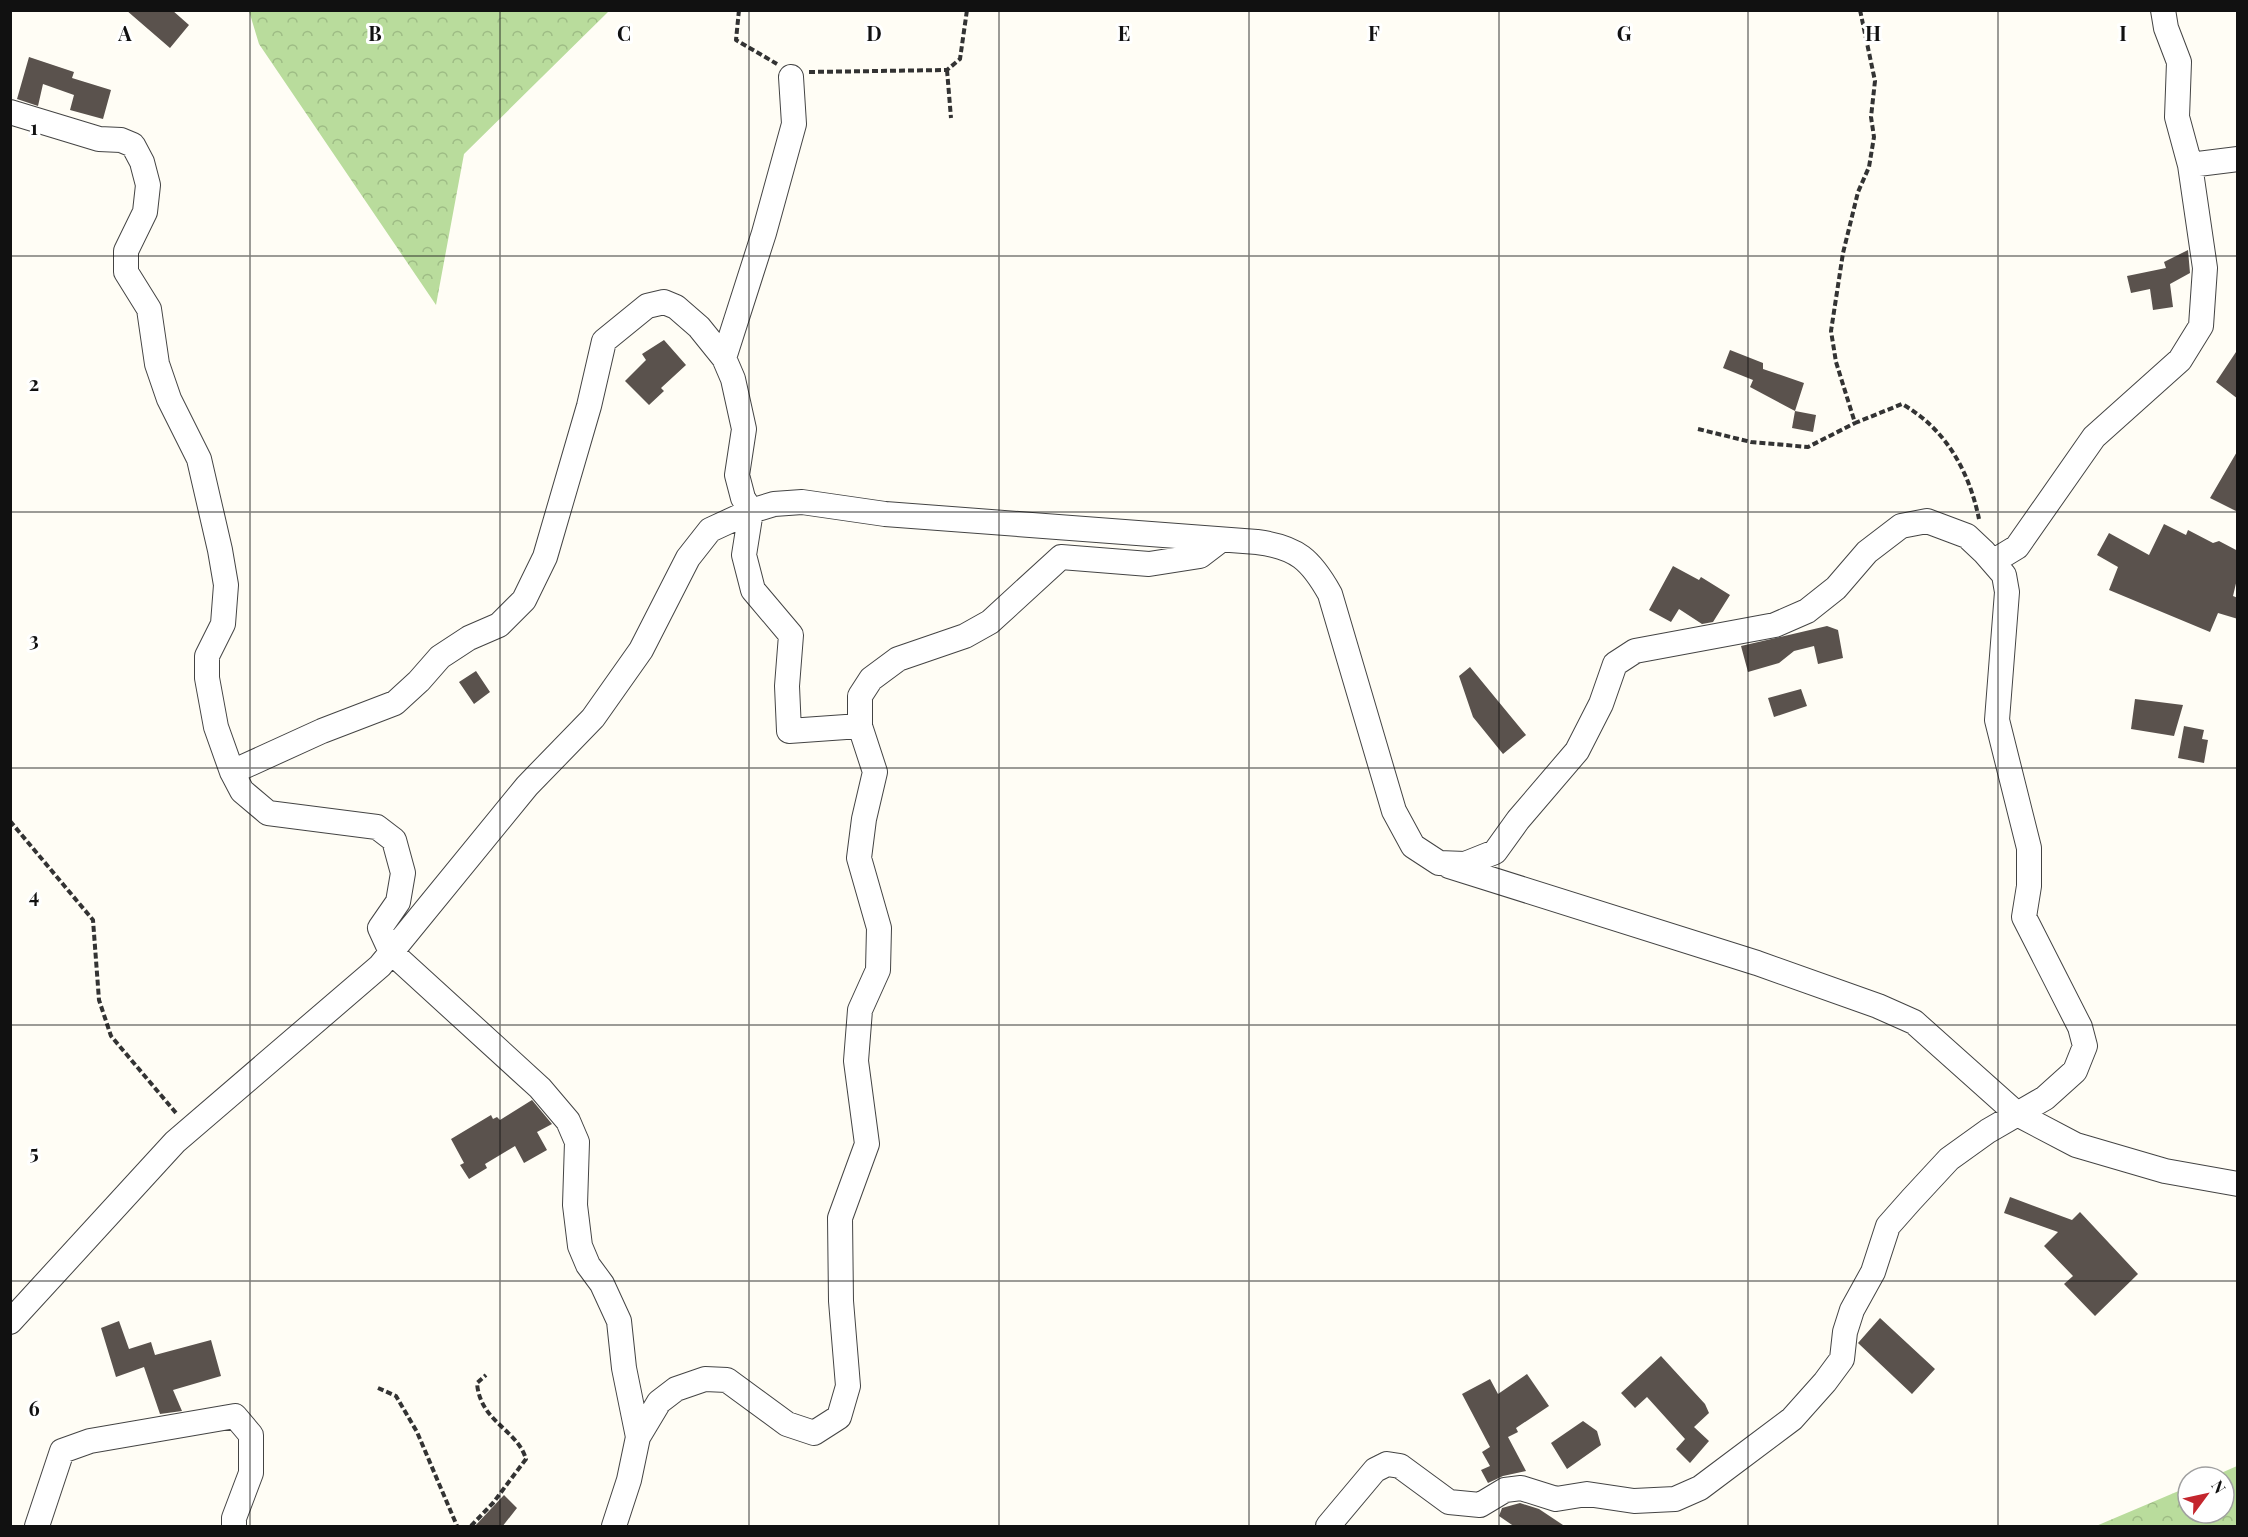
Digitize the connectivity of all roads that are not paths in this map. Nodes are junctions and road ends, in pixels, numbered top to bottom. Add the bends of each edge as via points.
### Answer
1 (2163, 10) edge
2 (791, 77) road end
3 (10, 112) edge
4 (2238, 159) edge
5 (2190, 165) junction
6 (724, 358) junction
7 (751, 511) junction
8 (1221, 540) junction
9 (1989, 556) junction
10 (860, 726) junction
11 (232, 772) junction
12 (1439, 863) junction
13 (391, 952) junction
14 (2017, 1114) junction
15 (2238, 1184) edge
16 (10, 1322) edge
17 (638, 1437) junction
18 (37, 1527) edge
19 (234, 1527) edge
20 (614, 1527) edge
21 (1328, 1527) edge

1 - 5 street via 2179,62 2177,117
2 - 6 street via 792,133
3 - 11 street via 99,139 121,140 133,146 142,162 148,185 145,212 126,251 126,272 149,309 158,364 169,399 199,459 220,550 226,585 223,624 207,656 207,678 216,727
4 - 5 street
5 - 9 street via 2205,268 2201,326 2180,360 2094,437 2017,547
6 - 7 street via 740,404 744,429 737,475
6 - 11 street via 699,327 664,302 648,306 628,320 604,341 545,557 524,600 499,625 440,657 395,703
7 - 8 street via 801,502 897,514
7 - 10 street via 744,555 753,590 791,635 789,731
7 - 13 street via 710,530 688,558 641,650 593,718 527,786
8 - 10 street via 1200,555 1149,564 1060,557 990,622 965,636 898,659 871,679 860,696
8 - 12 street via 1277,545 1297,552 1316,569 1340,623 1394,811 1413,846
9 - 12 street via 1967,536 1927,521 1901,526 1867,552 1836,588 1808,611 1775,625 1635,651 1615,664 1601,704 1577,751 1495,852 1465,864
9 - 14 street via 2004,575 2007,592 1997,720 2029,848 2024,917 2080,1028 2085,1046 2075,1071 2045,1098
10 - 17 street via 875,772 859,858 879,939 878,970 860,1010 856,1061 867,1144 840,1218 848,1386 839,1417 814,1432 787,1424 727,1380 705,1379 676,1389 659,1402
11 - 13 street via 242,791 268,813 376,827 394,840 403,873 398,902 380,928
12 - 14 street via 1746,959 1878,1006 1914,1022
13 - 16 street via 380,966 174,1142
13 - 17 street via 540,1088 568,1121 577,1142 575,1205 580,1246 619,1321
14 - 15 street via 2076,1145 2165,1170
14 - 21 street via 1949,1160 1888,1226 1873,1272 1852,1310 1842,1359 1825,1382 1792,1419 1700,1488 1675,1500 1634,1501 1587,1494 1556,1499 1521,1488 1505,1490 1480,1505 1449,1502 1400,1466 1387,1464 1376,1470
17 - 20 street
18 - 19 street via 62,1451 90,1442 235,1416 250,1435 251,1473

